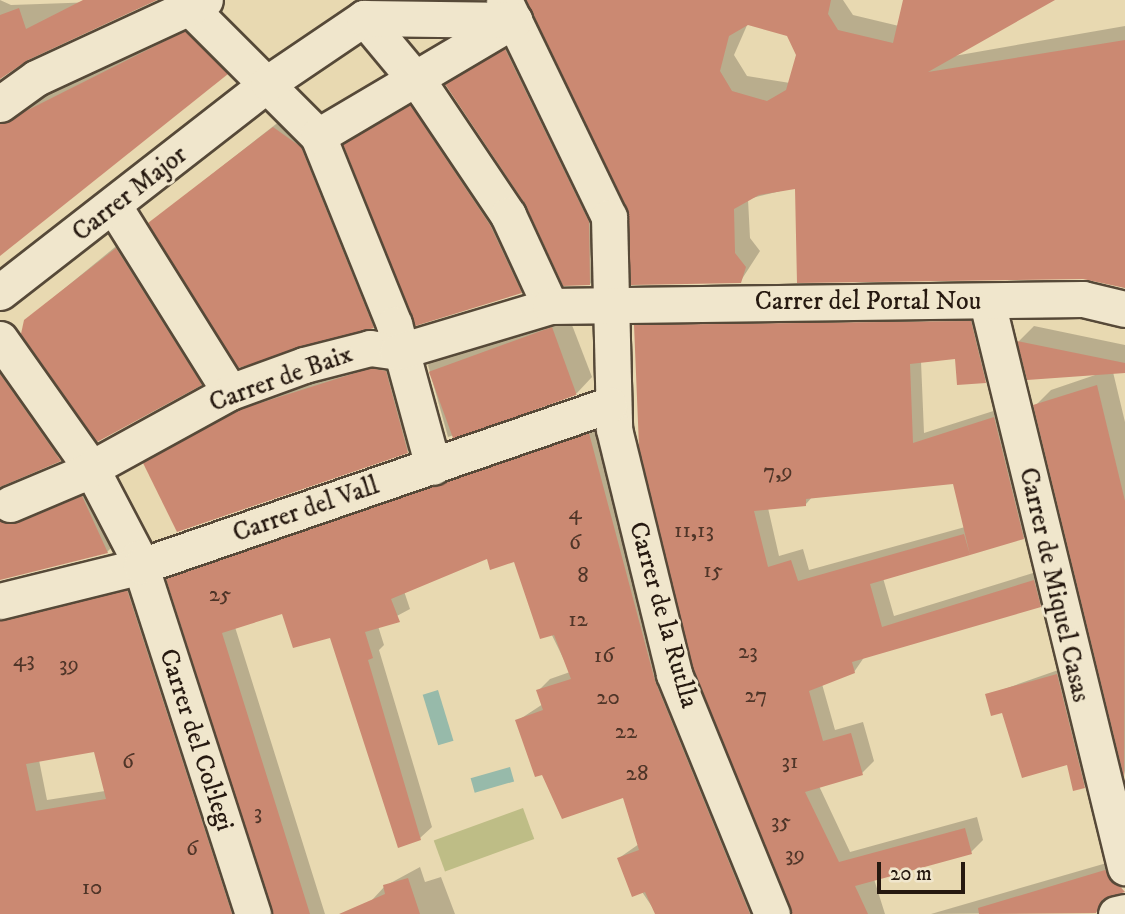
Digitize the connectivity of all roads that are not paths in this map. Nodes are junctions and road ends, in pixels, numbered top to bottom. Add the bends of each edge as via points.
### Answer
1 (185, 4) edge
2 (366, 9) edge
3 (513, 18) edge
4 (420, 84) junction
5 (263, 87) junction
6 (0, 104) edge
7 (318, 136) junction
8 (115, 208) junction
9 (0, 292) edge
10 (610, 302) junction
11 (987, 302) junction
12 (550, 306) junction
13 (1125, 309) edge
14 (0, 339) edge
15 (397, 352) junction
16 (230, 392) junction
17 (608, 405) junction
18 (433, 467) junction
19 (91, 468) junction
20 (10, 503) dead end
21 (141, 566) junction
22 (0, 601) edge
23 (1125, 867) edge
24 (1125, 912) edge
25 (253, 914) edge
26 (772, 914) edge
27 (1116, 914) edge

1 - 5 street
1 - 6 street via 36,78
2 - 3 street
2 - 4 street
2 - 5 street, Carrer Major
3 - 4 street
3 - 10 street, Carrer de la Rutlla via 609,217
4 - 7 street
4 - 12 street via 508,215
5 - 7 street
5 - 8 street, Carrer Major
7 - 15 street via 351,207 394,324
8 - 9 street, Carrer Major
8 - 16 street
10 - 11 street, Carrer del Portal Nou
10 - 12 street, Carrer de Baix
10 - 17 street, Carrer de la Rutlla
11 - 13 street, Carrer del Portal Nou via 1083,299
11 - 23 street, Carrer de Miquel Casas
12 - 15 street, Carrer de Baix
14 - 19 street, Carrer del Col·legi
15 - 16 street, Carrer de Baix via 370,348
15 - 18 street
16 - 19 street, Carrer de Baix
17 - 18 street, Carrer del Vall
17 - 26 street, Carrer de la Rutlla via 674,674
18 - 21 street, Carrer del Vall
19 - 20 street, Carrer de Baix
19 - 21 street, Carrer del Col·legi
21 - 22 street, Carrer del Vall
21 - 25 street, Carrer del Col·legi
24 - 27 street

